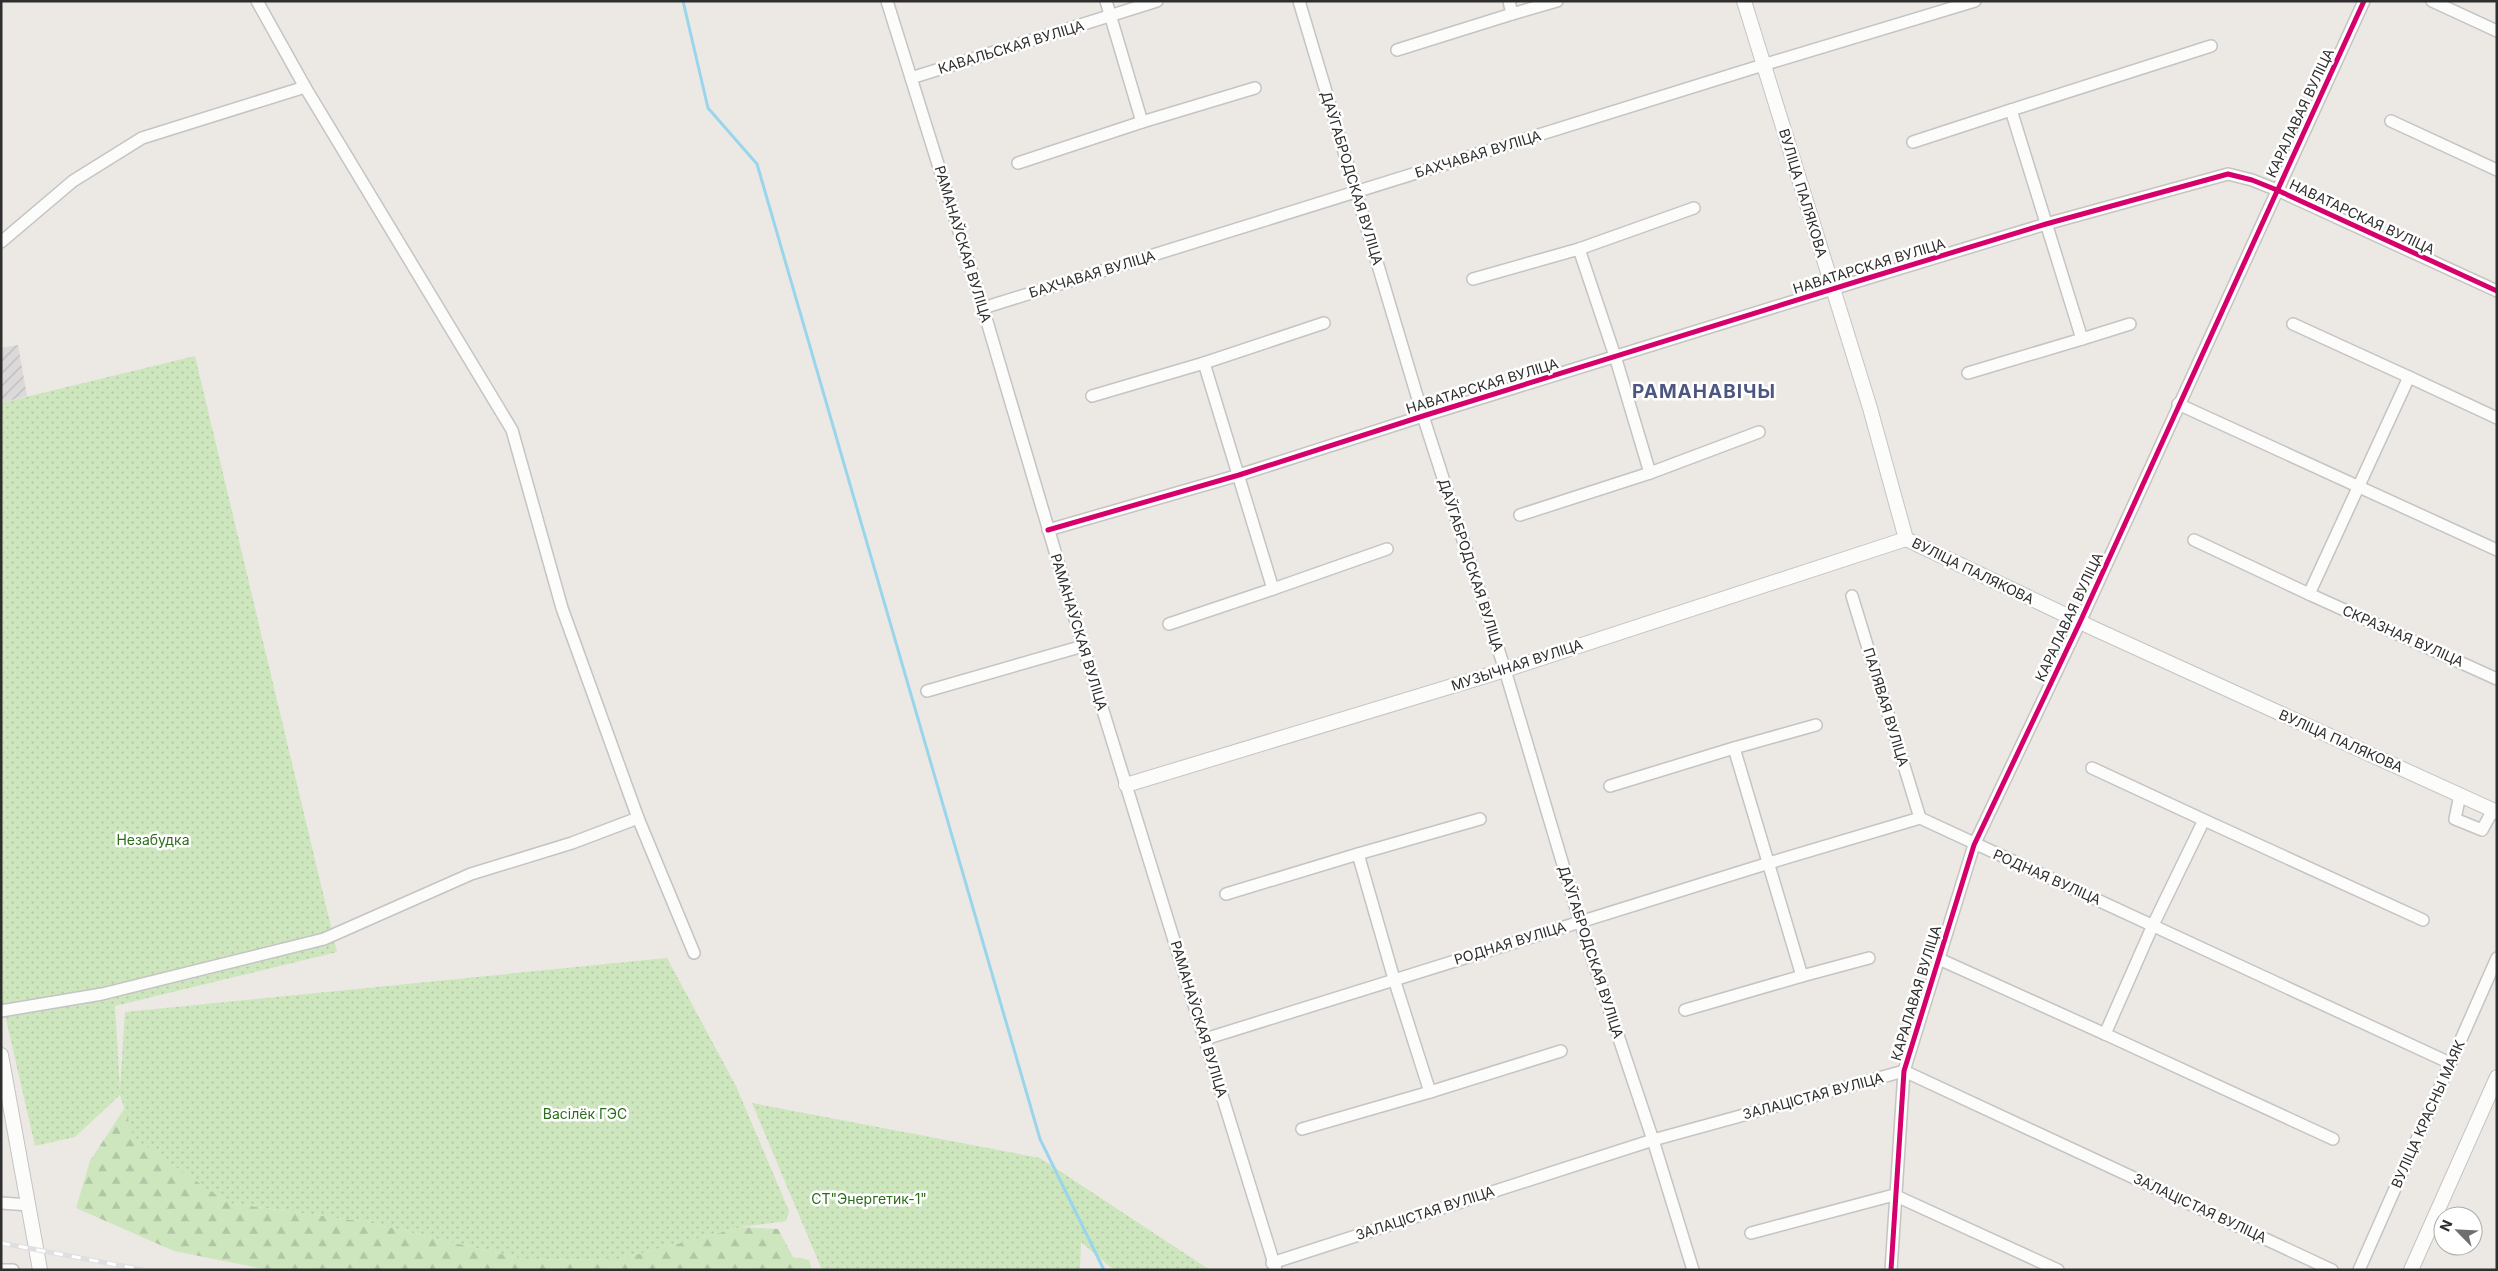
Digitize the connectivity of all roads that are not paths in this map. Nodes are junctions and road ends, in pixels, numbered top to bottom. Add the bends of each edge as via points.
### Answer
1 (257, 1) edge
2 (888, 1) edge
3 (1106, 1) edge
4 (1157, 1) edge
5 (1299, 1) edge
6 (1508, 1) edge
7 (1557, 1) edge
8 (1744, 1) edge
9 (1975, 1) edge
10 (2364, 1) edge
11 (2432, 1) edge
12 (1512, 14) junction
13 (1111, 15) junction
14 (2497, 31) edge
15 (2211, 46) dead end
16 (1397, 50) dead end
17 (1763, 65) junction
18 (911, 78) junction
19 (305, 87) junction
20 (1255, 88) dead end
21 (2011, 110) junction
22 (2391, 121) dead end
23 (1142, 122) junction
24 (1913, 142) dead end
25 (1018, 163) dead end
26 (2497, 170) edge
27 (2277, 190) junction
28 (1356, 192) junction
29 (1694, 208) dead end
30 (2046, 224) junction
31 (1, 242) edge
32 (1579, 249) junction
33 (1473, 279) dead end
34 (1833, 289) junction
35 (2497, 291) edge
36 (983, 308) junction
37 (1324, 323) dead end
38 (2130, 324) dead end
39 (2293, 324) dead end
40 (2082, 339) junction
41 (1615, 356) junction
42 (1204, 363) junction
43 (1968, 373) dead end
44 (2410, 377) junction
45 (1092, 396) dead end
46 (2178, 404) junction
47 (1423, 416) junction
48 (2497, 418) edge
49 (1759, 432) dead end
50 (1650, 473) junction
51 (1239, 475) junction
52 (2358, 487) junction
53 (1520, 515) dead end
54 (1048, 530) junction
55 (1906, 539) junction
56 (2194, 540) dead end
57 (1387, 549) dead end
58 (2497, 550) edge
59 (1273, 588) junction
60 (2309, 594) junction
61 (1852, 596) dead end
62 (2080, 622) junction
63 (1169, 624) dead end
64 (1083, 646) junction
65 (1506, 670) junction
66 (2497, 679) edge
67 (927, 691) dead end
68 (1816, 725) dead end
69 (1734, 748) junction
70 (2092, 768) dead end
71 (1126, 785) junction
72 (1610, 786) dead end
73 (2460, 795) junction
74 (2495, 811) edge
75 (638, 818) junction
76 (1920, 818) junction
77 (1480, 819) dead end
78 (2204, 820) junction
79 (1974, 844) junction
80 (1358, 854) junction
81 (1770, 862) junction
82 (1226, 894) dead end
83 (2423, 920) dead end
84 (1580, 922) junction
85 (2153, 925) junction
86 (694, 953) dead end
87 (1869, 958) dead end
88 (2497, 958) edge
89 (1939, 959) junction
90 (1802, 976) junction
91 (1394, 979) junction
92 (1685, 1010) dead end
93 (1, 1011) edge
94 (2105, 1034) junction
95 (1205, 1039) junction
96 (1561, 1051) dead end
97 (1, 1055) edge
98 (2450, 1063) junction
99 (1904, 1071) junction
100 (2497, 1077) edge
101 (1430, 1092) junction
102 (1302, 1130) dead end
103 (2333, 1139) dead end
104 (1653, 1140) junction
105 (1894, 1195) junction
106 (1, 1203) edge
107 (30, 1204) junction
108 (1751, 1233) dead end
109 (1274, 1266) edge
110 (1, 1270) edge
111 (13, 1270) edge
112 (40, 1270) edge
113 (1693, 1270) edge
114 (1891, 1270) edge
115 (2058, 1270) edge
116 (2332, 1270) edge
117 (2359, 1270) edge
118 (2411, 1270) edge

1 - 19 street
2 - 18 street, РАМАНАЎСКАЯ ВУЛІЦА
3 - 13 street
4 - 13 street, КАВАЛЬСКАЯ ВУЛІЦА
5 - 28 street, ДАЎГАБРОДСКАЯ ВУЛІЦА
6 - 12 street
7 - 12 street
8 - 17 street, ВУЛІЦА ПАЛЯКОВА
9 - 17 street, БАХЧАВАЯ ВУЛІЦА
10 - 27 street, КАРАЛАВАЯ ВУЛІЦА
11 - 14 street
12 - 16 street
13 - 18 street, КАВАЛЬСКАЯ ВУЛІЦА
13 - 23 street
15 - 21 street
17 - 28 street, БАХЧАВАЯ ВУЛІЦА
17 - 34 street, ВУЛІЦА ПАЛЯКОВА
18 - 36 street, РАМАНАЎСКАЯ ВУЛІЦА
19 - 31 street via 142,138 73,181
19 - 75 street via 512,430 562,608
20 - 23 street
21 - 24 street
21 - 30 street
22 - 26 street
23 - 25 street
27 - 30 street, НАВАТАРСКАЯ ВУЛІЦА via 2228,174
27 - 35 street, НАВАТАРСКАЯ ВУЛІЦА
27 - 46 street, КАРАЛАВАЯ ВУЛІЦА
28 - 36 street, БАХЧАВАЯ ВУЛІЦА
28 - 47 street, ДАЎГАБРОДСКАЯ ВУЛІЦА
29 - 32 street
30 - 34 street, НАВАТАРСКАЯ ВУЛІЦА
30 - 40 street
32 - 33 street
32 - 41 street
34 - 41 street, НАВАТАРСКАЯ ВУЛІЦА
34 - 55 street, ВУЛІЦА ПАЛЯКОВА
36 - 54 street, РАМАНАЎСКАЯ ВУЛІЦА
37 - 42 street
38 - 40 street
39 - 44 street
40 - 43 street
41 - 47 street, НАВАТАРСКАЯ ВУЛІЦА
41 - 50 street
42 - 45 street
42 - 51 street
44 - 48 street
44 - 52 street
46 - 52 street
46 - 62 street, КАРАЛАВАЯ ВУЛІЦА
47 - 51 street, НАВАТАРСКАЯ ВУЛІЦА
47 - 65 street, ДАЎГАБРОДСКАЯ ВУЛІЦА
49 - 50 street
50 - 53 street
51 - 54 street, НАВАТАРСКАЯ ВУЛІЦА
51 - 59 street
52 - 58 street
52 - 60 street
54 - 64 street, РАМАНАЎСКАЯ ВУЛІЦА
55 - 62 street, ВУЛІЦА ПАЛЯКОВА
55 - 65 street, МУЗЫЧНАЯ ВУЛІЦА
56 - 60 street, СКРАЗНАЯ ВУЛІЦА
57 - 59 street
59 - 63 street
60 - 66 street, СКРАЗНАЯ ВУЛІЦА
61 - 76 street, ПАЛЯВАЯ ВУЛІЦА
62 - 73 street, ВУЛІЦА ПАЛЯКОВА
62 - 79 street, КАРАЛАВАЯ ВУЛІЦА
64 - 67 street
64 - 71 street, РАМАНАЎСКАЯ ВУЛІЦА
65 - 71 street, МУЗЫЧНАЯ ВУЛІЦА
65 - 84 street, ДАЎГАБРОДСКАЯ ВУЛІЦА
68 - 69 street
69 - 72 street
69 - 81 street
70 - 78 street
71 - 95 street, РАМАНАЎСКАЯ ВУЛІЦА
73 - 74 street, ВУЛІЦА ПАЛЯКОВА
73 - 74 street via 2455,819 2482,830
75 - 86 street
75 - 93 street via 572,843 471,874 324,939 102,994
76 - 79 street, РОДНАЯ ВУЛІЦА
76 - 81 street, РОДНАЯ ВУЛІЦА
77 - 80 street
78 - 83 street
78 - 85 street
79 - 85 street, РОДНАЯ ВУЛІЦА
79 - 89 street, КАРАЛАВАЯ ВУЛІЦА
80 - 82 street
80 - 91 street
81 - 84 street, РОДНАЯ ВУЛІЦА
81 - 90 street
84 - 91 street, РОДНАЯ ВУЛІЦА
84 - 104 street, ДАЎГАБРОДСКАЯ ВУЛІЦА
85 - 94 street
85 - 98 street, РОДНАЯ ВУЛІЦА
87 - 90 street
88 - 98 street, ВУЛІЦА КРАСНЫ МАЯК
89 - 94 street
89 - 99 street, КАРАЛАВАЯ ВУЛІЦА
90 - 92 street
91 - 95 street, РОДНАЯ ВУЛІЦА
91 - 101 street
94 - 103 street
95 - 109 street, РАМАНАЎСКАЯ ВУЛІЦА
96 - 101 street
97 - 107 street
98 - 117 street, ВУЛІЦА КРАСНЫ МАЯК
99 - 104 street, ЗАЛАЦІСТАЯ ВУЛІЦА
99 - 105 street, КАРАЛАВАЯ ВУЛІЦА
99 - 116 street, ЗАЛАЦІСТАЯ ВУЛІЦА
100 - 118 street
101 - 102 street
104 - 109 street, ЗАЛАЦІСТАЯ ВУЛІЦА
104 - 113 street, ДАЎГАБРОДСКАЯ ВУЛІЦА
105 - 108 street
105 - 114 street, КАРАЛАВАЯ ВУЛІЦА
105 - 115 street
106 - 107 street
107 - 112 street
110 - 111 street

